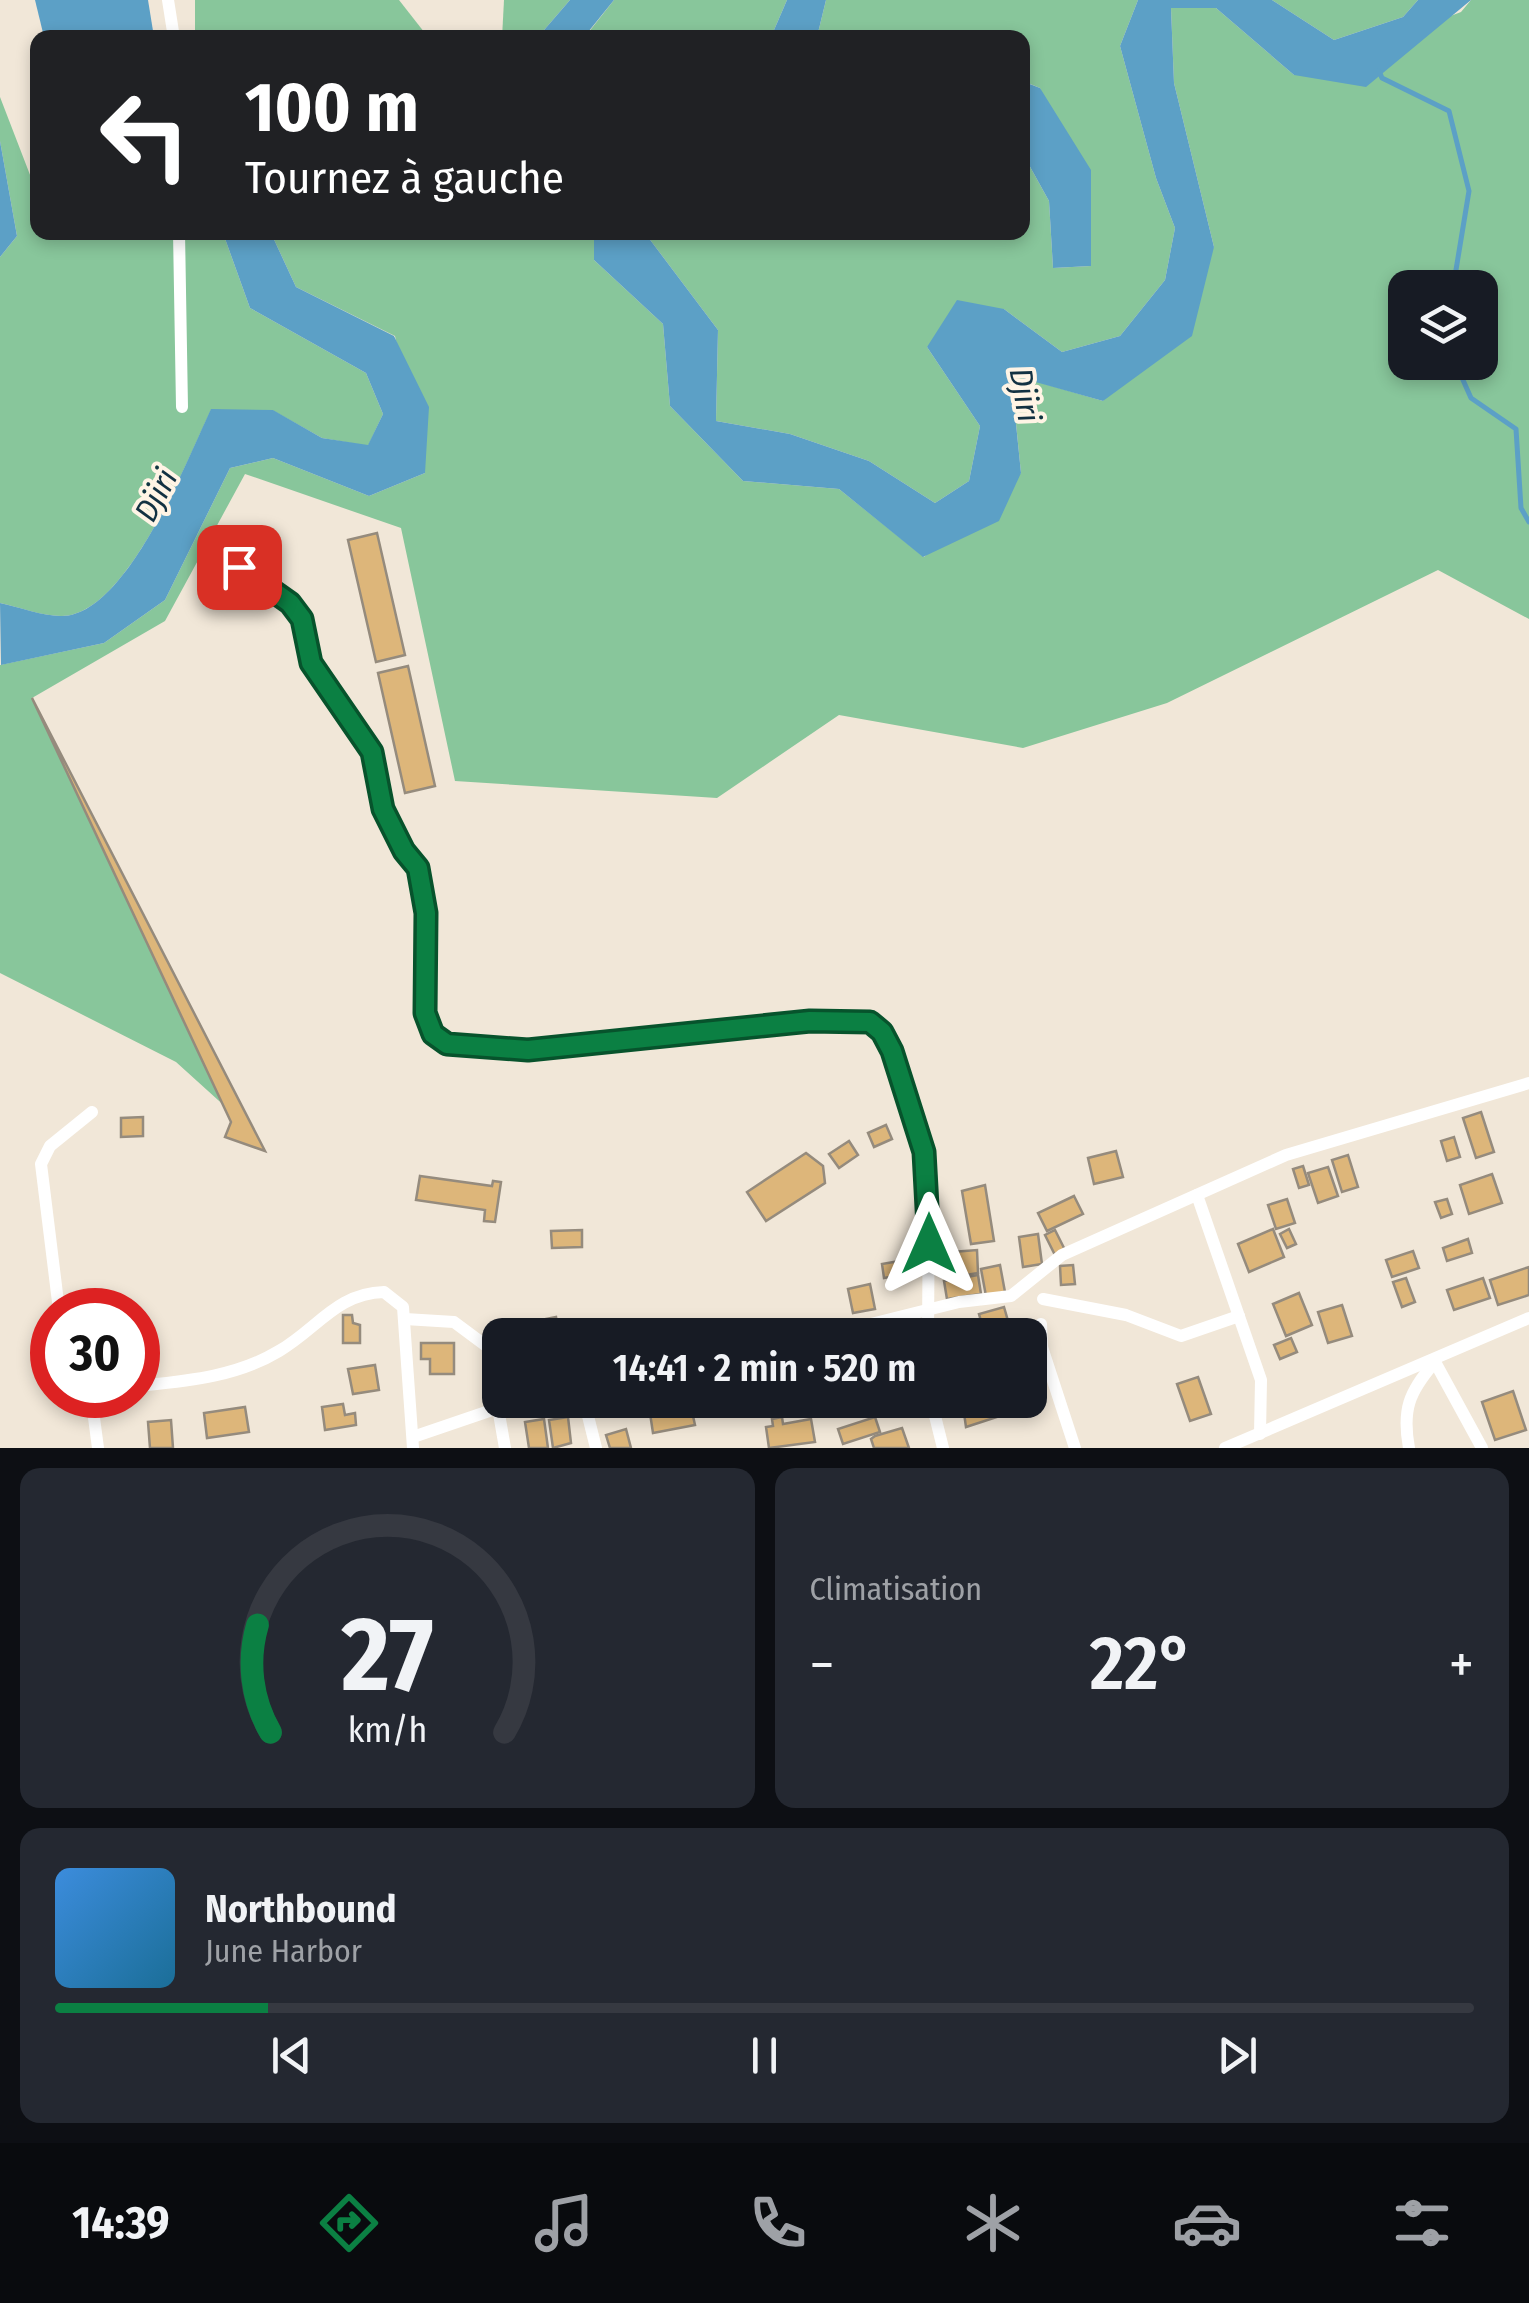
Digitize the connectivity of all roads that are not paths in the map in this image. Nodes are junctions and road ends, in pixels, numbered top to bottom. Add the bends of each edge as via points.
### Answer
1 (168, 0) edge
2 (173, 30) edge
3 (179, 240) edge
4 (182, 408) dead end
5 (239, 567) dead end
6 (1529, 1083) edge
7 (92, 1112) dead end
8 (1196, 1195) junction
9 (56, 1288) edge
10 (1043, 1298) dead end
11 (928, 1310) junction
12 (1239, 1316) junction
13 (405, 1318) junction
14 (896, 1318) edge
15 (928, 1318) edge
16 (1529, 1318) edge
17 (482, 1342) edge
18 (1047, 1361) edge
19 (1436, 1362) junction
20 (160, 1384) edge
21 (482, 1415) edge
22 (94, 1418) edge
23 (500, 1418) edge
24 (588, 1418) edge
25 (936, 1418) edge
26 (1260, 1434) junction
27 (413, 1443) edge
28 (98, 1448) edge
29 (505, 1448) edge
30 (596, 1448) edge
31 (943, 1448) edge
32 (1075, 1448) edge
33 (1225, 1448) edge
34 (1409, 1448) edge
35 (1482, 1448) edge

1 - 2 street
3 - 4 street
5 - 11 street via 302,619 311,663 372,752 383,809 422,884 425,1013 433,1034 447,1044 528,1050 810,1021 870,1022 892,1051 924,1152
6 - 8 street via 1306,1148
7 - 9 street via 50,1146 40,1164
8 - 11 street via 1062,1255 1011,1296
8 - 12 street
10 - 12 street via 1126,1315 1180,1336
11 - 14 street
11 - 15 street
12 - 26 street via 1262,1387
13 - 17 street via 454,1322
13 - 20 street via 392,1295 356,1296 254,1363 205,1379
13 - 27 street
16 - 19 street
18 - 32 street
19 - 26 street
19 - 34 street via 1410,1392 1404,1422
19 - 35 street
21 - 27 street
22 - 28 street
23 - 29 street
24 - 30 street
25 - 31 street
26 - 33 street

